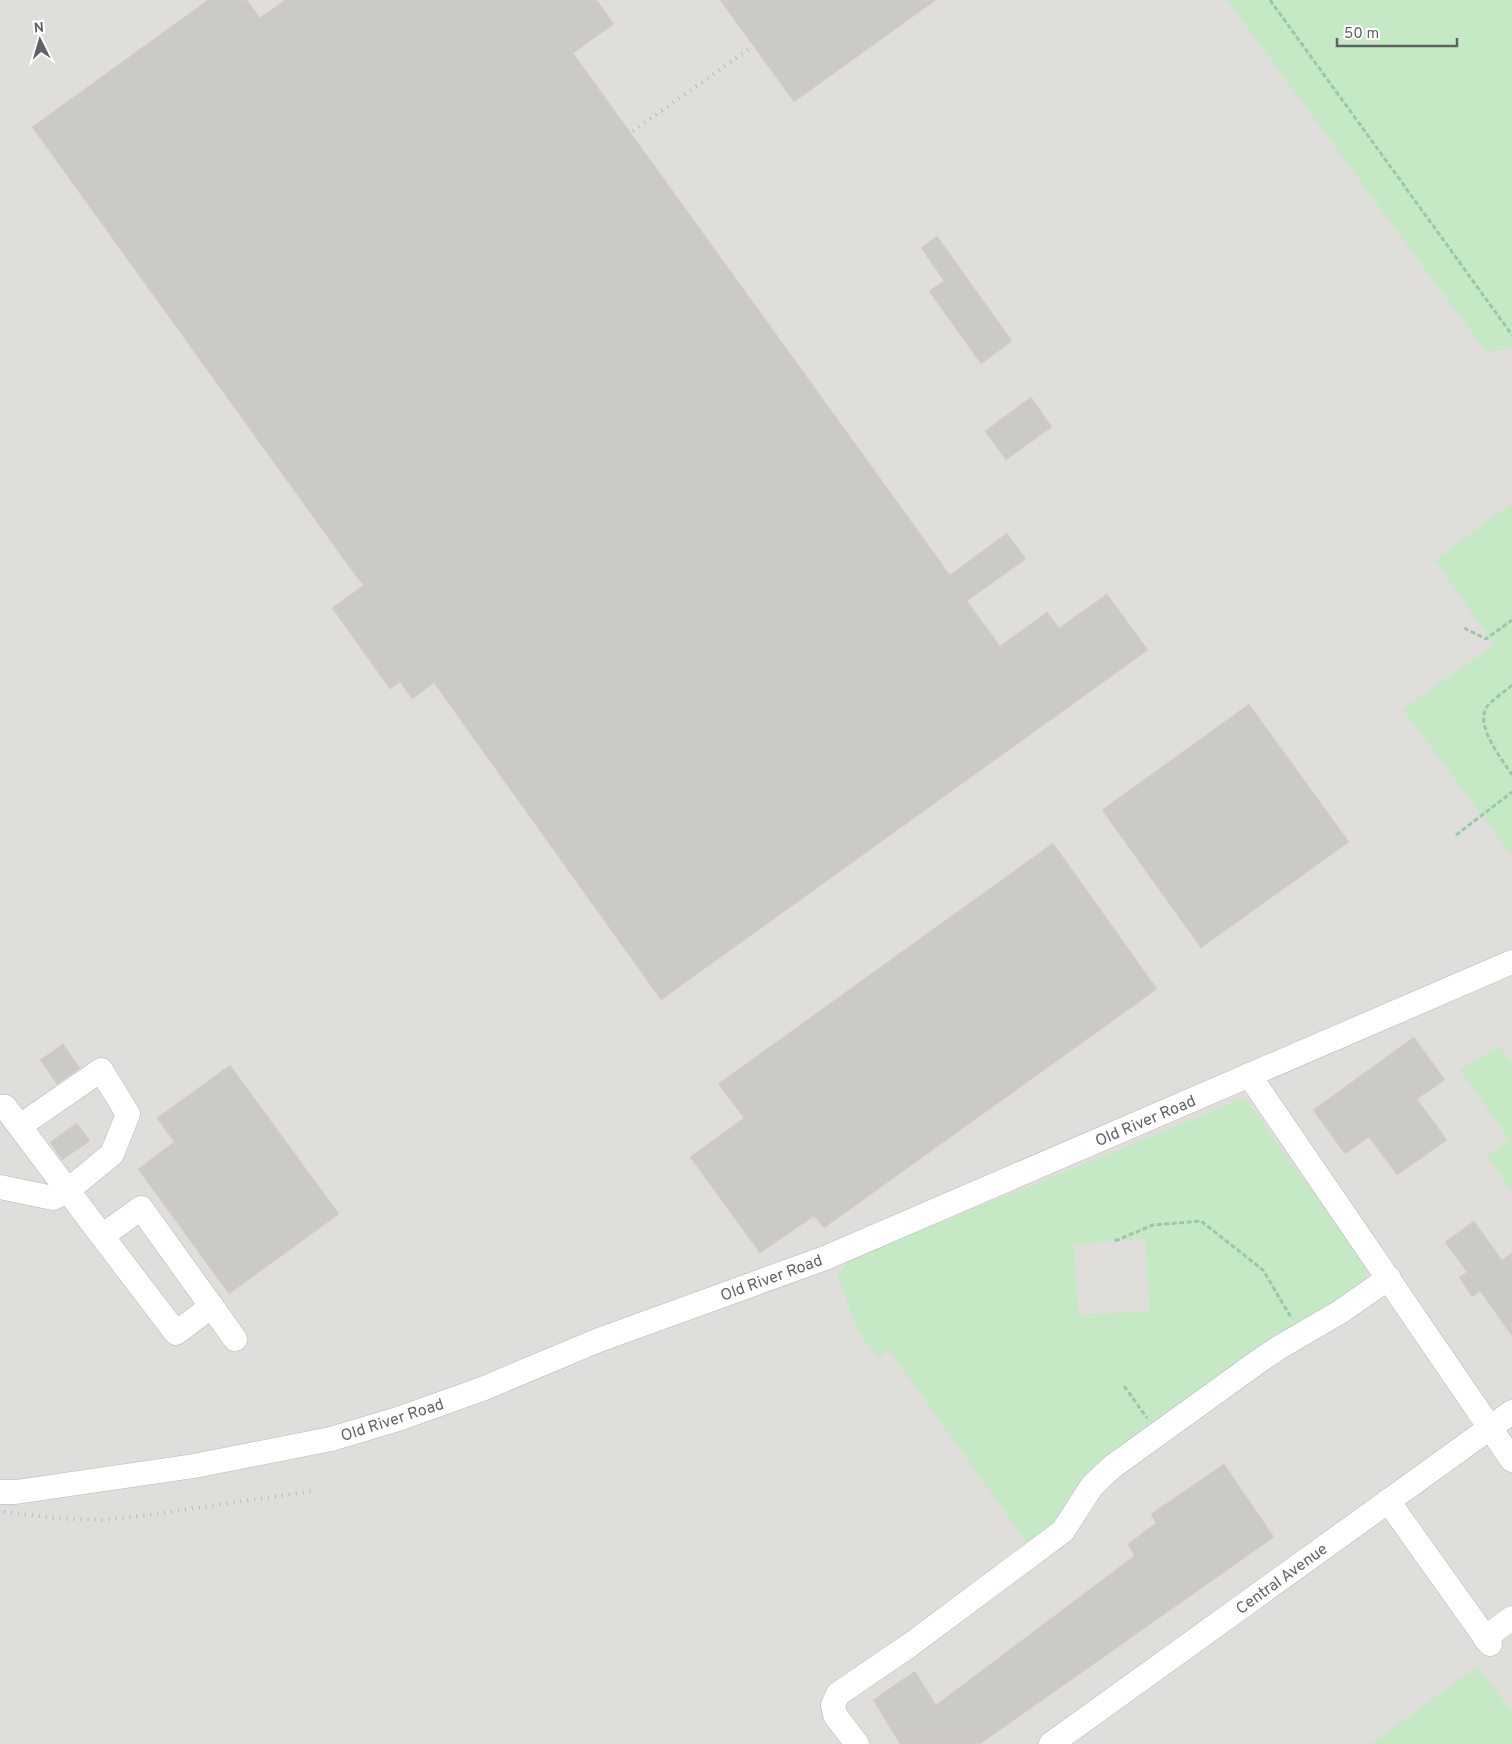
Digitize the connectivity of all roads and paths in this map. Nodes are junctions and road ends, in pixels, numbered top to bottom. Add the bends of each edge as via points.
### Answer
1 (1270, 0) edge
2 (1512, 334) edge
3 (1512, 620) edge
4 (1464, 628) dead end
5 (1512, 686) edge
6 (1512, 774) edge
7 (1512, 792) edge
8 (1456, 835) dead end
9 (1512, 962) edge
10 (1249, 1075) junction
11 (0, 1107) edge
12 (20, 1126) junction
13 (0, 1187) edge
14 (67, 1191) junction
15 (102, 1236) junction
16 (1115, 1241) dead end
17 (1389, 1278) junction
18 (212, 1306) junction
19 (1302, 1334) junction
20 (235, 1339) dead end
21 (1124, 1386) dead end
22 (1512, 1412) edge
23 (1489, 1427) junction
24 (1158, 1434) junction
25 (1512, 1460) edge
26 (0, 1492) edge
27 (1388, 1501) junction
28 (1512, 1618) edge
29 (857, 1744) edge
30 (1051, 1744) edge

1 - 2 path
3 - 4 path via 1486,639
5 - 6 path via 1486,707 1483,719 1488,737
7 - 8 path
9 - 10 lane, Old River Road
10 - 17 lane
10 - 26 lane, Old River Road via 825,1258 598,1340 482,1389 398,1419 331,1439 194,1466
11 - 12 lane via 5,1107
12 - 14 lane
12 - 14 lane via 101,1070 128,1114 112,1154
13 - 14 lane via 53,1198
14 - 15 lane
15 - 18 lane via 176,1333
15 - 18 lane via 141,1208
16 - 19 path via 1153,1225 1201,1221 1263,1270
17 - 19 lane
17 - 23 lane
18 - 20 lane
19 - 24 lane
21 - 24 path
22 - 23 lane, Central Avenue
23 - 25 lane
23 - 27 lane, Central Avenue
24 - 29 lane via 1112,1467 1092,1486 1064,1531 838,1694 832,1705 835,1715
27 - 28 lane via 1488,1641
27 - 30 lane, Central Avenue

